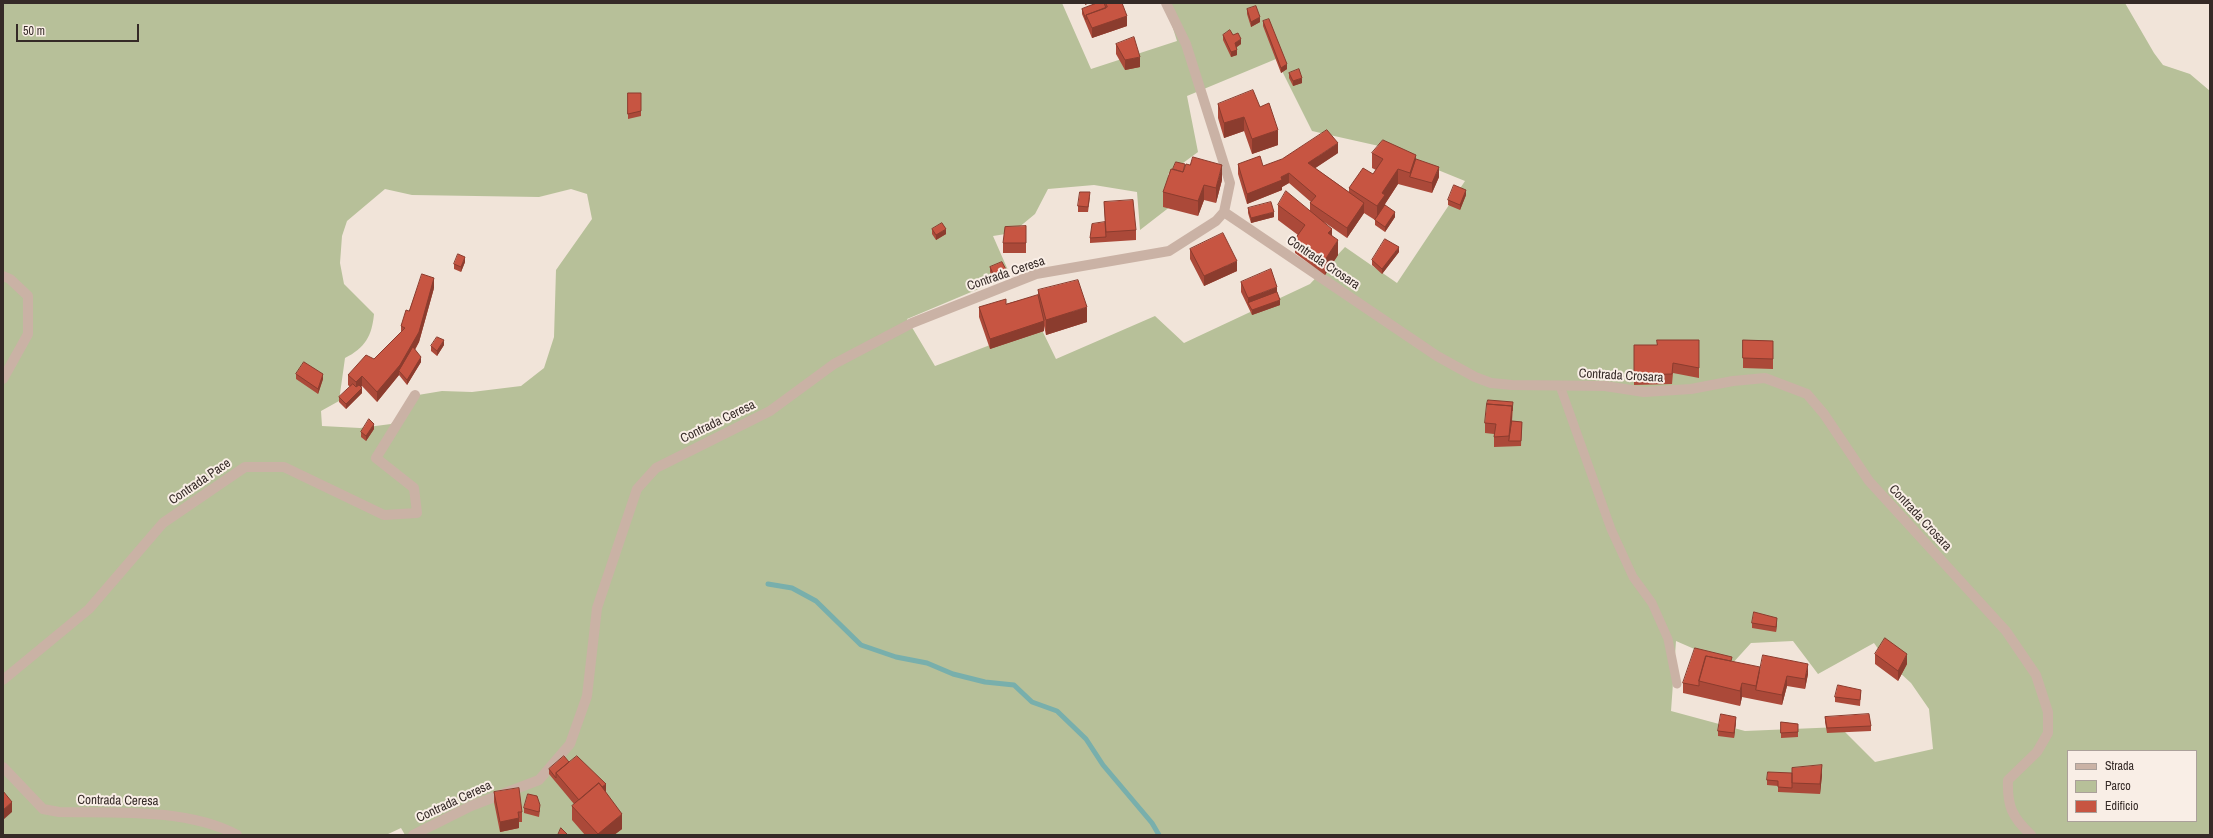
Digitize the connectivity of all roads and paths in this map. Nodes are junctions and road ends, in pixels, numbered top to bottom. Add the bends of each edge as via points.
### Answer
1 (1166, 3) edge
2 (1224, 212) junction
3 (3, 276) edge
4 (3, 379) edge
5 (1560, 386) junction
6 (415, 395) dead end
7 (3, 680) edge
8 (1677, 684) dead end
9 (3, 767) edge
10 (237, 835) edge
11 (413, 835) edge
12 (2031, 835) edge

1 - 2 street via 1186,44 1225,162 1230,183
2 - 5 street, Contrada Crosara via 1437,356 1475,377 1505,385
2 - 11 street, Contrada Ceresa via 1216,221 1169,251 1036,274 912,323 834,364 770,411 656,468 636,489 597,608 587,696 570,744 539,780 471,806
3 - 4 street via 10,279 28,296 28,334
5 - 8 lane via 1610,529 1633,577 1652,603 1668,639
5 - 12 street, Contrada Crosara via 1605,386 1644,392 1665,392 1765,378 1807,394 1824,414 1868,481 2006,631 2036,675 2048,712 2048,733 2037,752 2008,780 2010,809
6 - 7 street, Contrada Pace via 376,458 414,488 417,512 384,515 284,467 245,467 163,523 89,609
9 - 10 street, Contrada Ceresa via 43,809 59,812 156,813 222,827

